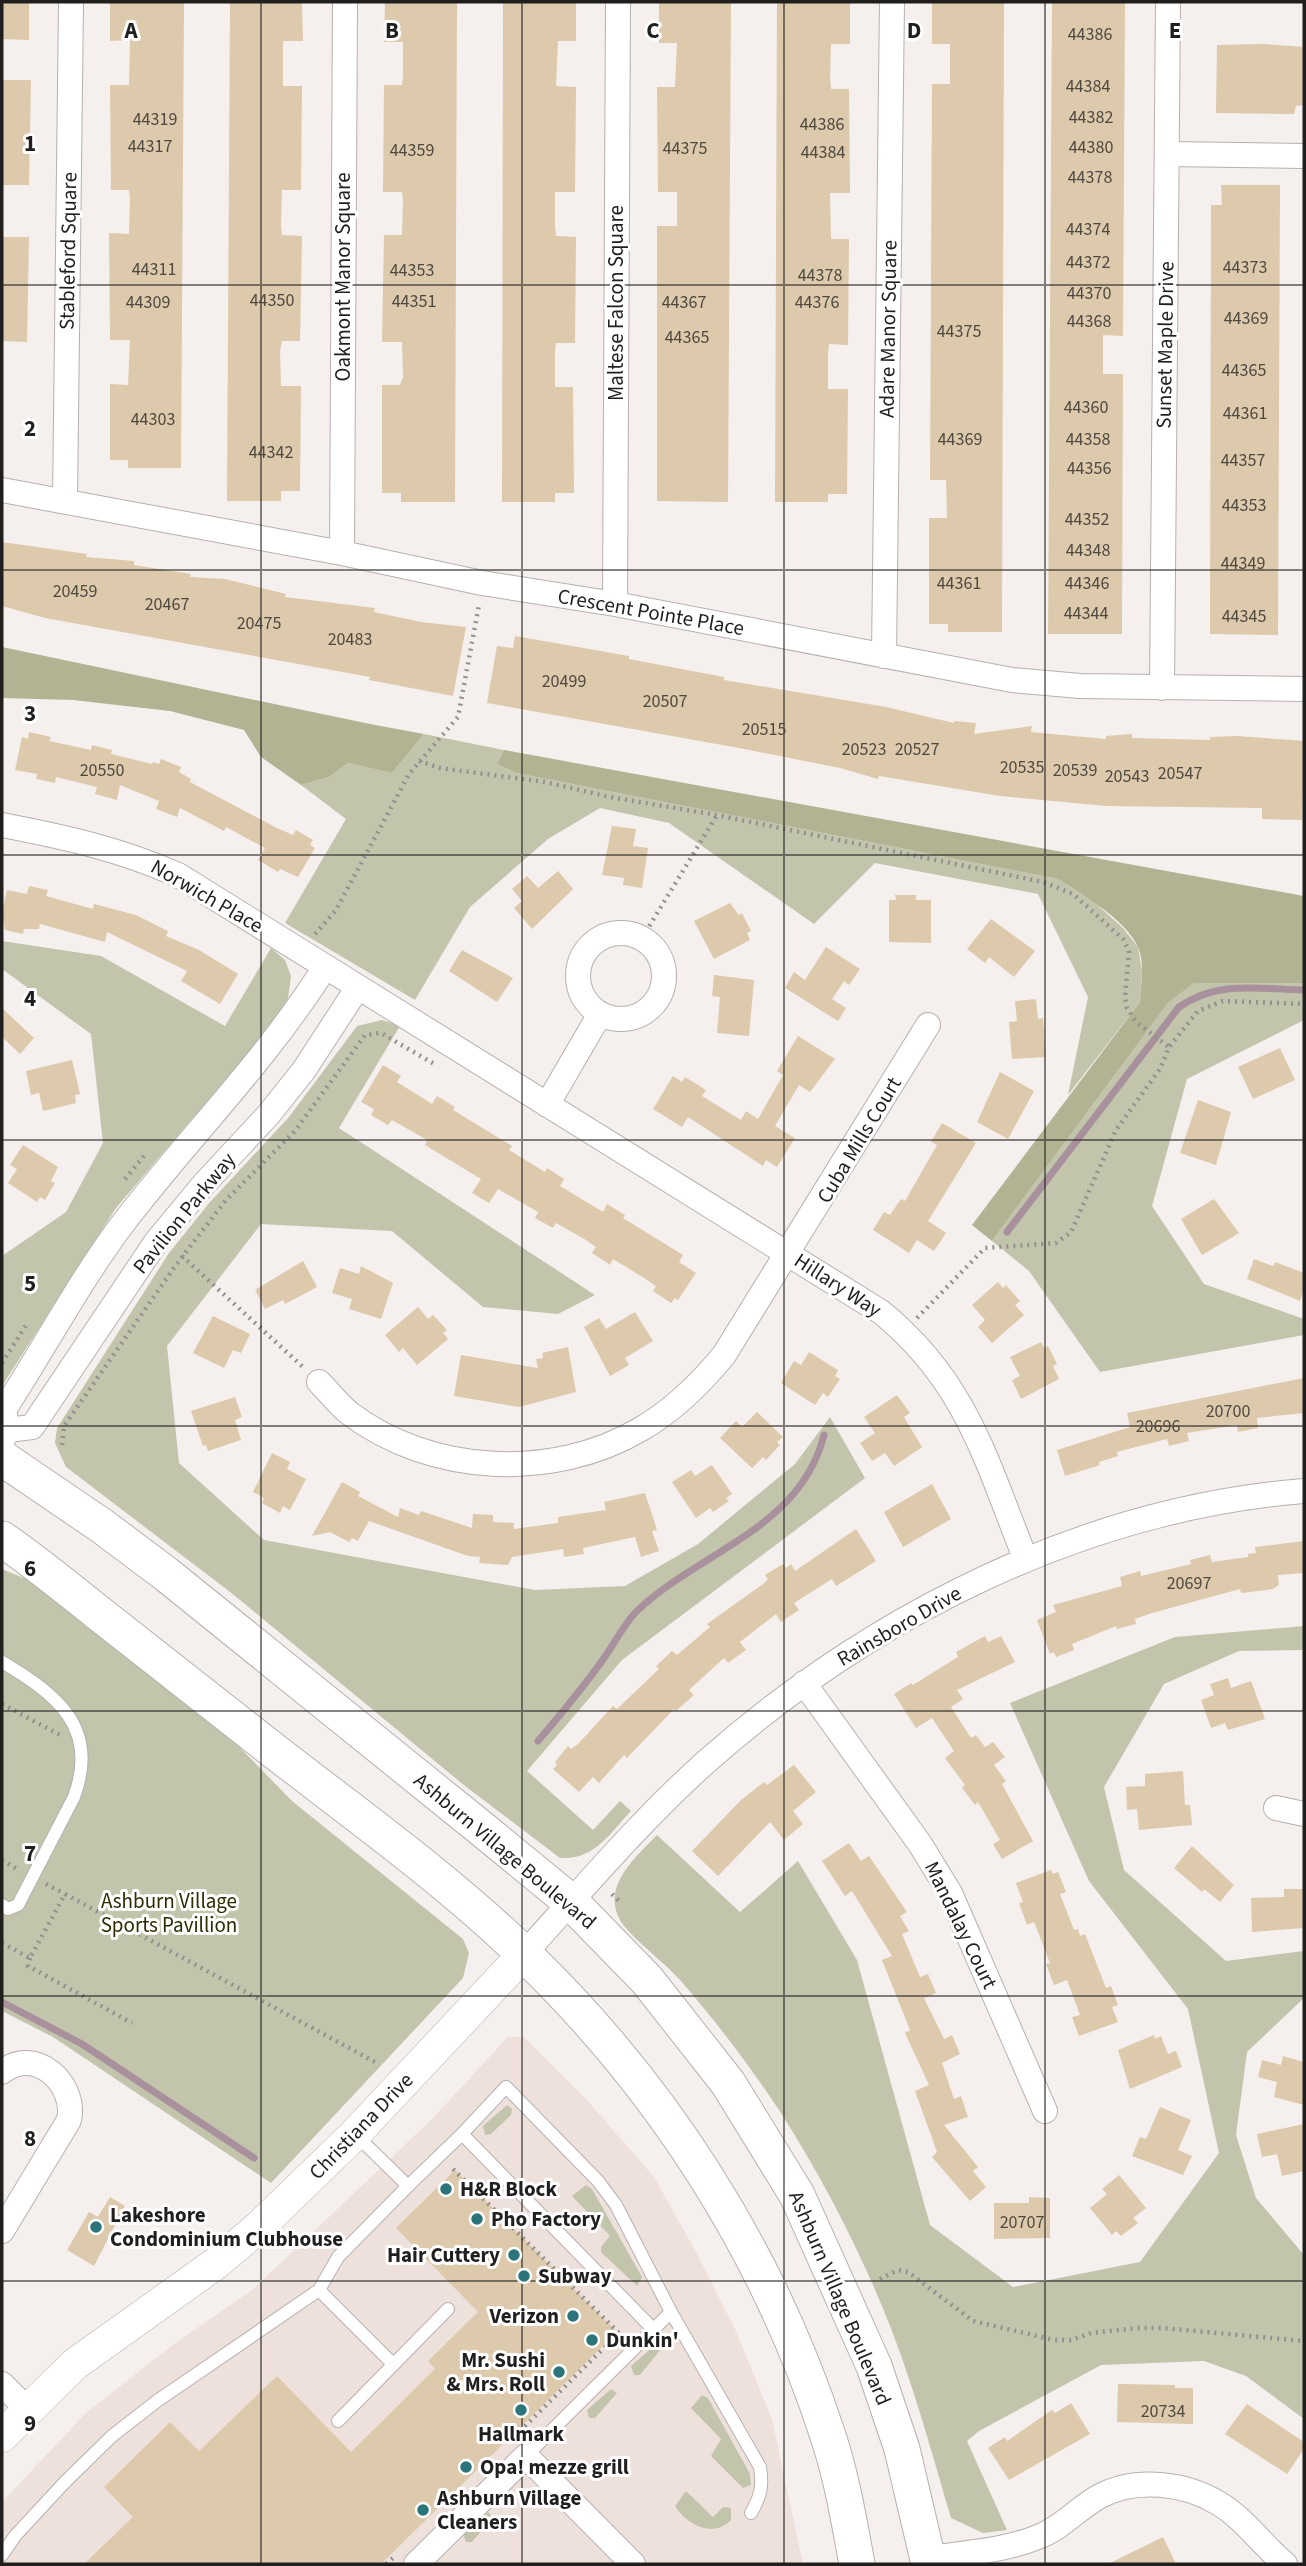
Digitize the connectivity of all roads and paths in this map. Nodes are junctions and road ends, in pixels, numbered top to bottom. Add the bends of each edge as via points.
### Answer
1 (71, 2) edge
2 (345, 2) edge
3 (618, 2) edge
4 (892, 2) edge
5 (1168, 2) edge
6 (1167, 154) junction
7 (1304, 156) edge
8 (2, 490) edge
9 (65, 501) junction
10 (342, 553) junction
11 (482, 583) junction
12 (615, 604) junction
13 (884, 656) junction
14 (1162, 688) junction
15 (1304, 689) edge
16 (419, 761) junction
17 (717, 815) junction
18 (2, 825) edge
19 (642, 937) junction
20 (300, 950) junction
21 (325, 967) junction
22 (358, 987) junction
23 (1304, 1004) edge
24 (600, 1014) junction
25 (928, 1026) dead end
26 (1169, 1047) junction
27 (440, 1068) dead end
28 (547, 1105) junction
29 (789, 1254) junction
30 (182, 1256) junction
31 (904, 1331) junction
32 (319, 1382) joint
33 (4, 1443) edge
34 (62, 1445) dead end
35 (1304, 1491) edge
36 (2, 1539) edge
37 (1026, 1560) junction
38 (2, 1662) edge
39 (804, 1683) junction
40 (2, 1704) edge
41 (80, 1745) junction
42 (1276, 1808) dead end
43 (1304, 1814) edge
44 (612, 1894) dead end
45 (571, 1902) junction
46 (621, 1903) dead end
47 (2, 1905) edge
48 (2, 1942) edge
49 (524, 1954) junction
50 (30, 1958) junction
51 (132, 2023) dead end
52 (375, 2062) dead end
53 (2, 2072) edge
54 (1045, 2112) dead end
55 (355, 2134) junction
56 (462, 2134) junction
57 (445, 2177) dead end
58 (408, 2186) junction
59 (2, 2231) edge
60 (880, 2279) dead end
61 (319, 2290) junction
62 (448, 2309) dead end
63 (671, 2312) junction
64 (654, 2330) junction
65 (1304, 2341) edge
66 (393, 2364) junction
67 (2, 2385) edge
68 (27, 2409) junction
69 (338, 2421) dead end
70 (2, 2436) edge
71 (519, 2448) junction
72 (751, 2513) dead end
73 (2, 2555) edge
74 (406, 2559) edge
75 (928, 2561) edge
76 (386, 2564) edge
77 (633, 2564) edge
78 (858, 2564) edge
79 (1285, 2564) edge

1 - 9 street, Stableford Square
2 - 10 street, Oakmont Manor Square
3 - 12 street, Maltese Falcon Square
4 - 13 street, Adare Manor Square
5 - 6 street, Sunset Maple Drive
6 - 7 street
6 - 14 street, Sunset Maple Drive
8 - 9 street, Crescent Pointe Place
9 - 10 street, Crescent Pointe Place
10 - 11 street, Crescent Pointe Place
11 - 12 street, Crescent Pointe Place
11 - 16 path via 458,717
12 - 13 street, Crescent Pointe Place
13 - 14 street, Crescent Pointe Place via 1012,680
14 - 15 street, Crescent Pointe Place
16 - 17 path
16 - 20 path via 336,910
17 - 19 path
17 - 26 path via 1043,882 1073,894 1106,922 1129,951 1125,998 1132,1015
18 - 20 street, Norwich Place via 84,840 133,855 178,875
19 - 24 street via 628,933 606,936 587,949 580,962 580,992
19 - 24 street via 661,957 665,971 660,997 640,1016 612,1019
20 - 21 street, Norwich Place
21 - 22 street, Norwich Place
21 - 33 street, Pavilion Parkway via 240,1085 120,1228 4,1410
22 - 28 street, Hillary Way
22 - 33 street, Pavilion Parkway via 283,1096 156,1242 32,1427
23 - 26 path via 1223,1001 1209,1005 1198,1011
24 - 28 street
25 - 29 street, Cuba Mills Court
26 - 31 path via 1160,1069 1116,1130 1071,1232 1056,1243 985,1248
27 - 30 path via 381,1033 365,1035 295,1132 226,1200
28 - 29 street, Hillary Way
29 - 31 street, Hillary Way
29 - 32 street, Cuba Mills Court via 700,1384 642,1429 592,1451 520,1464 447,1458 379,1432 348,1412
30 - 32 path
30 - 34 path via 64,1426
31 - 37 street, Hillary Way via 955,1392
33 - 45 main road, Ashburn Village Boulevard
35 - 37 street, Rainsboro Drive via 1154,1518
36 - 49 main road via 443,1884
37 - 39 street, Rainsboro Drive via 920,1610
38 - 41 lane via 44,1687 63,1706 76,1726
39 - 45 street, Rainsboro Drive via 705,1763
39 - 54 street, Mandalay Court via 950,1893
40 - 41 path
41 - 47 lane via 74,1797 18,1905 8,1909
42 - 43 street
44 - 46 path
45 - 49 street, Christiana Drive
45 - 75 main road, Ashburn Village Boulevard via 689,2031 759,2129 797,2195 874,2366 902,2449
48 - 50 path
49 - 55 street, Christiana Drive
49 - 78 main road via 616,2051 738,2228 801,2361 829,2438
50 - 51 path via 28,1966
50 - 52 path via 65,1894
53 - 59 street via 27,2064 46,2068 67,2089 71,2110
55 - 58 lane
55 - 68 street, Christiana Drive via 215,2264 75,2364
56 - 58 lane
56 - 63 lane via 506,2087 616,2205
56 - 64 lane
57 - 71 path via 454,2168 619,2333
58 - 61 lane via 338,2257
60 - 65 path via 898,2270 908,2272 973,2320 1054,2340 1164,2328
61 - 66 lane
61 - 73 lane via 112,2436
62 - 66 lane
63 - 64 lane
63 - 72 lane via 760,2467 763,2484
64 - 71 lane
66 - 69 lane
67 - 68 street
68 - 70 street, Christiana Drive
71 - 74 street
71 - 77 street
74 - 76 path
75 - 79 street via 1021,2543 1058,2528 1100,2496 1141,2485 1195,2492 1219,2503

